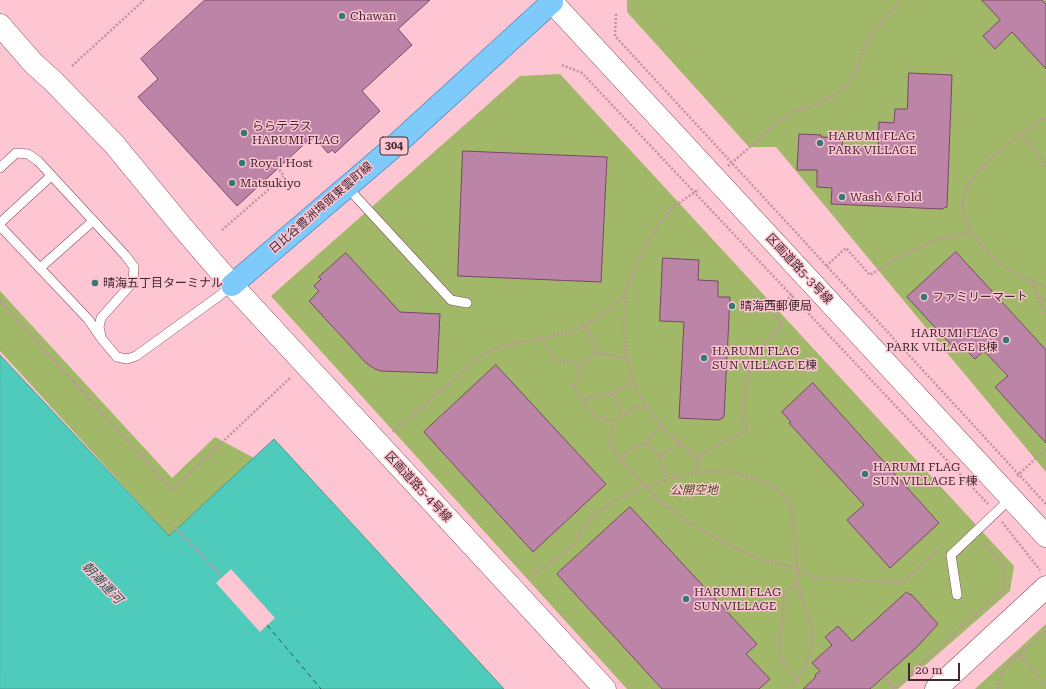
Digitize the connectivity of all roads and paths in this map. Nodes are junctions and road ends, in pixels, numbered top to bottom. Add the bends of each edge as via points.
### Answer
1 (144, 0) edge
2 (552, 0) edge
3 (901, 0) edge
4 (616, 14) dead end
5 (0, 25) edge
6 (562, 65) dead end
7 (72, 66) dead end
8 (1046, 118) edge
9 (1021, 133) junction
10 (1046, 166) edge
11 (0, 168) edge
12 (278, 168) dead end
13 (52, 176) junction
14 (715, 178) junction
15 (347, 187) junction
16 (93, 221) junction
17 (0, 225) edge
18 (222, 230) dead end
19 (971, 232) junction
20 (40, 268) junction
21 (809, 280) junction
22 (1033, 282) junction
23 (232, 285) junction
24 (1046, 287) edge
25 (625, 293) junction
26 (1037, 294) junction
27 (0, 301) edge
28 (1046, 301) edge
29 (467, 303) dead end
30 (1046, 314) edge
31 (101, 318) junction
32 (88, 319) junction
33 (586, 325) junction
34 (101, 338) junction
35 (542, 339) junction
36 (597, 353) junction
37 (627, 358) junction
38 (579, 365) junction
39 (292, 376) dead end
40 (632, 381) junction
41 (613, 393) junction
42 (583, 400) junction
43 (647, 406) junction
44 (622, 415) junction
45 (614, 421) junction
46 (662, 425) junction
47 (645, 443) junction
48 (682, 443) junction
49 (379, 445) junction
50 (1046, 449) edge
51 (660, 455) junction
52 (698, 458) junction
53 (621, 461) junction
54 (697, 472) junction
55 (667, 479) junction
56 (646, 487) junction
57 (1007, 494) junction
58 (1046, 504) edge
59 (986, 505) dead end
60 (992, 509) dead end
61 (1000, 519) dead end
62 (171, 523) dead end
63 (974, 533) junction
64 (1046, 536) edge
65 (943, 545) dead end
66 (796, 568) junction
67 (222, 577) dead end
68 (1044, 580) edge
69 (798, 584) junction
70 (512, 589) junction
71 (957, 594) dead end
72 (1046, 630) edge
73 (1020, 655) junction
74 (884, 677) dead end
75 (797, 680) junction
76 (1046, 686) edge
77 (604, 689) edge
78 (788, 689) edge
79 (893, 689) edge
80 (936, 689) edge
81 (998, 689) edge

1 - 7 path
2 - 14 street, 区画道路5-3号線
2 - 15 main road, 日比谷豊洲埠頭東雲町線 / 304
3 - 14 path via 872,32 846,87 814,106 794,111 782,119
4 - 58 path via 615,36
5 - 23 street, 区画道路5-4号線 via 33,63 114,144
6 - 60 path via 582,73
8 - 9 path
9 - 10 path
9 - 19 path via 986,164 968,186 962,209
11 - 13 lane via 16,153 28,154
12 - 18 path via 284,176
13 - 16 lane
13 - 17 lane
14 - 21 street, 区画道路5-3号線
14 - 25 path via 672,208 652,234
15 - 23 main road, 日比谷豊洲埠頭東雲町線 / 304
15 - 29 lane via 451,300
16 - 20 lane
16 - 31 lane via 134,267 133,282
17 - 20 lane
19 - 21 path via 933,241 897,258 870,275 846,248
19 - 22 path via 1012,272
20 - 32 lane
21 - 52 path via 773,312 783,325 754,357 744,394 743,412 747,432 726,440
21 - 57 street, 区画道路5-3号線
22 - 24 path
22 - 26 path
23 - 34 lane via 136,356 127,359 117,357
23 - 49 street, 区画道路5-4号線
25 - 33 path via 616,305
25 - 37 path via 623,318
26 - 28 path
26 - 30 path
27 - 39 path via 172,490
31 - 32 lane
31 - 34 lane
32 - 34 lane
33 - 35 path via 571,332
33 - 36 path
35 - 38 path via 551,354 559,360
35 - 49 path via 497,347 478,358
36 - 37 path
36 - 38 path
37 - 40 path
38 - 42 path via 579,377 573,385
40 - 41 path
40 - 43 path
41 - 42 path
41 - 44 path
42 - 45 path via 590,412 599,418
43 - 44 path via 633,408
43 - 46 path
44 - 45 path
45 - 53 path via 610,444
46 - 47 path
46 - 48 path
47 - 51 path
47 - 53 path via 626,452
48 - 51 path
48 - 52 path
49 - 70 street, 区画道路5-4号線
50 - 57 path
51 - 55 path via 660,463
52 - 54 path
53 - 56 path
54 - 55 path
54 - 66 path via 742,474 773,486 785,496 792,509
55 - 56 path
56 - 66 path via 686,521 714,538 757,558
56 - 70 path via 611,503 597,513 584,525 576,541 562,555
57 - 59 path
57 - 63 lane
57 - 64 street, 区画道路5-3号線
61 - 68 path
62 - 67 path
63 - 71 lane via 951,555
63 - 79 path via 1006,566 1004,589
65 - 66 path via 904,582 817,578
66 - 69 path
68 - 80 street
69 - 75 path via 812,627 812,647 807,664
69 - 75 path via 785,591 779,638 781,660
70 - 77 street, 区画道路5-4号線
72 - 73 path
73 - 76 path
73 - 81 path via 1002,671
74 - 79 path
75 - 78 path

